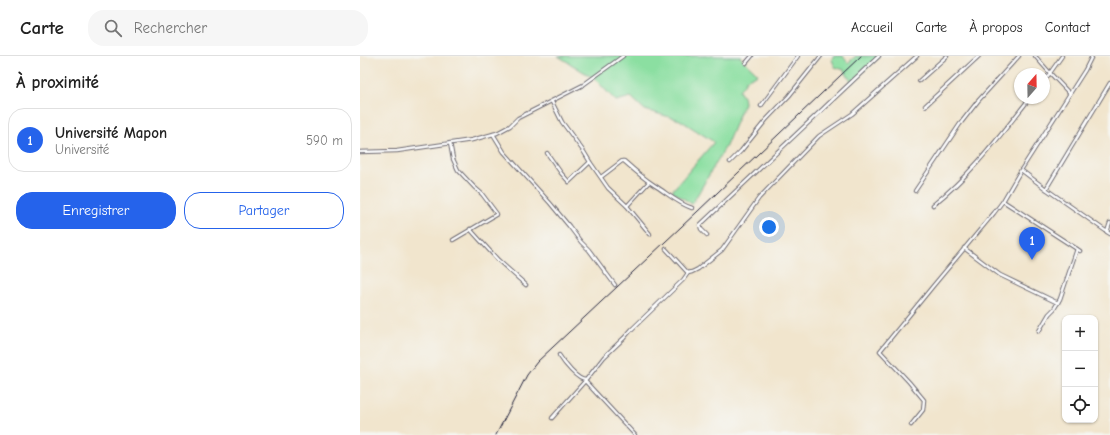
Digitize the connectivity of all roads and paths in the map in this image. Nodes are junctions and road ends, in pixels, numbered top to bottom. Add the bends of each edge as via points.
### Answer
1 (623, 56) edge
2 (752, 56) edge
3 (798, 56) edge
4 (821, 56) edge
5 (879, 56) edge
6 (917, 56) edge
7 (947, 56) edge
8 (979, 56) edge
9 (1019, 56) edge
10 (1035, 56) edge
11 (1062, 56) edge
12 (1092, 56) edge
13 (746, 63) dead end
14 (1046, 68) edge
15 (1050, 73) joint
16 (919, 81) dead end
17 (1110, 85) edge
18 (1070, 94) junction
19 (552, 102) junction
20 (1025, 104) edge
21 (762, 106) dead end
22 (925, 106) dead end
23 (493, 134) junction
24 (450, 143) junction
25 (360, 152) edge
26 (547, 154) dead end
27 (590, 162) junction
28 (730, 162) dead end
29 (1021, 170) junction
30 (601, 178) junction
31 (649, 182) junction
32 (1046, 189) junction
33 (915, 191) dead end
34 (1003, 201) junction
35 (627, 206) junction
36 (933, 206) dead end
37 (692, 208) dead end
38 (1110, 223) edge
39 (470, 229) junction
40 (1109, 233) edge
41 (650, 234) dead end
42 (707, 235) dead end
43 (453, 240) dead end
44 (964, 248) junction
45 (666, 249) dead end
46 (688, 273) junction
47 (526, 284) dead end
48 (614, 285) dead end
49 (1058, 303) junction
50 (1039, 331) dead end
51 (559, 355) dead end
52 (585, 381) junction
53 (552, 418) dead end
54 (911, 425) dead end
55 (636, 435) edge

1 - 19 street via 583,85
2 - 13 street
3 - 21 street
4 - 28 street
5 - 42 street via 700,225 700,229
6 - 46 street via 852,114 819,136 759,198 722,250 698,269
7 - 16 street
8 - 22 street
9 - 33 street via 960,124
10 - 14 street
11 - 15 street
12 - 18 street
15 - 18 street
17 - 32 street
18 - 29 street
19 - 23 street via 518,118 510,126
19 - 27 street via 562,122
20 - 36 street via 978,164
23 - 24 street
23 - 48 street via 504,152 589,250
24 - 25 street via 397,151
24 - 39 street via 458,170 498,214
26 - 27 street via 569,182
27 - 30 street
29 - 32 street
29 - 34 street
30 - 31 street via 622,161
30 - 35 street
31 - 35 street
31 - 37 street via 679,203
32 - 40 street
34 - 44 street
34 - 49 street via 1079,250
35 - 41 street
38 - 40 street
39 - 43 street
39 - 47 street via 498,260
44 - 49 street via 1000,275
44 - 54 street via 880,351 924,400 922,410
45 - 46 street
46 - 52 street via 604,357
49 - 50 street
51 - 52 street via 572,371
52 - 53 street
52 - 55 street

